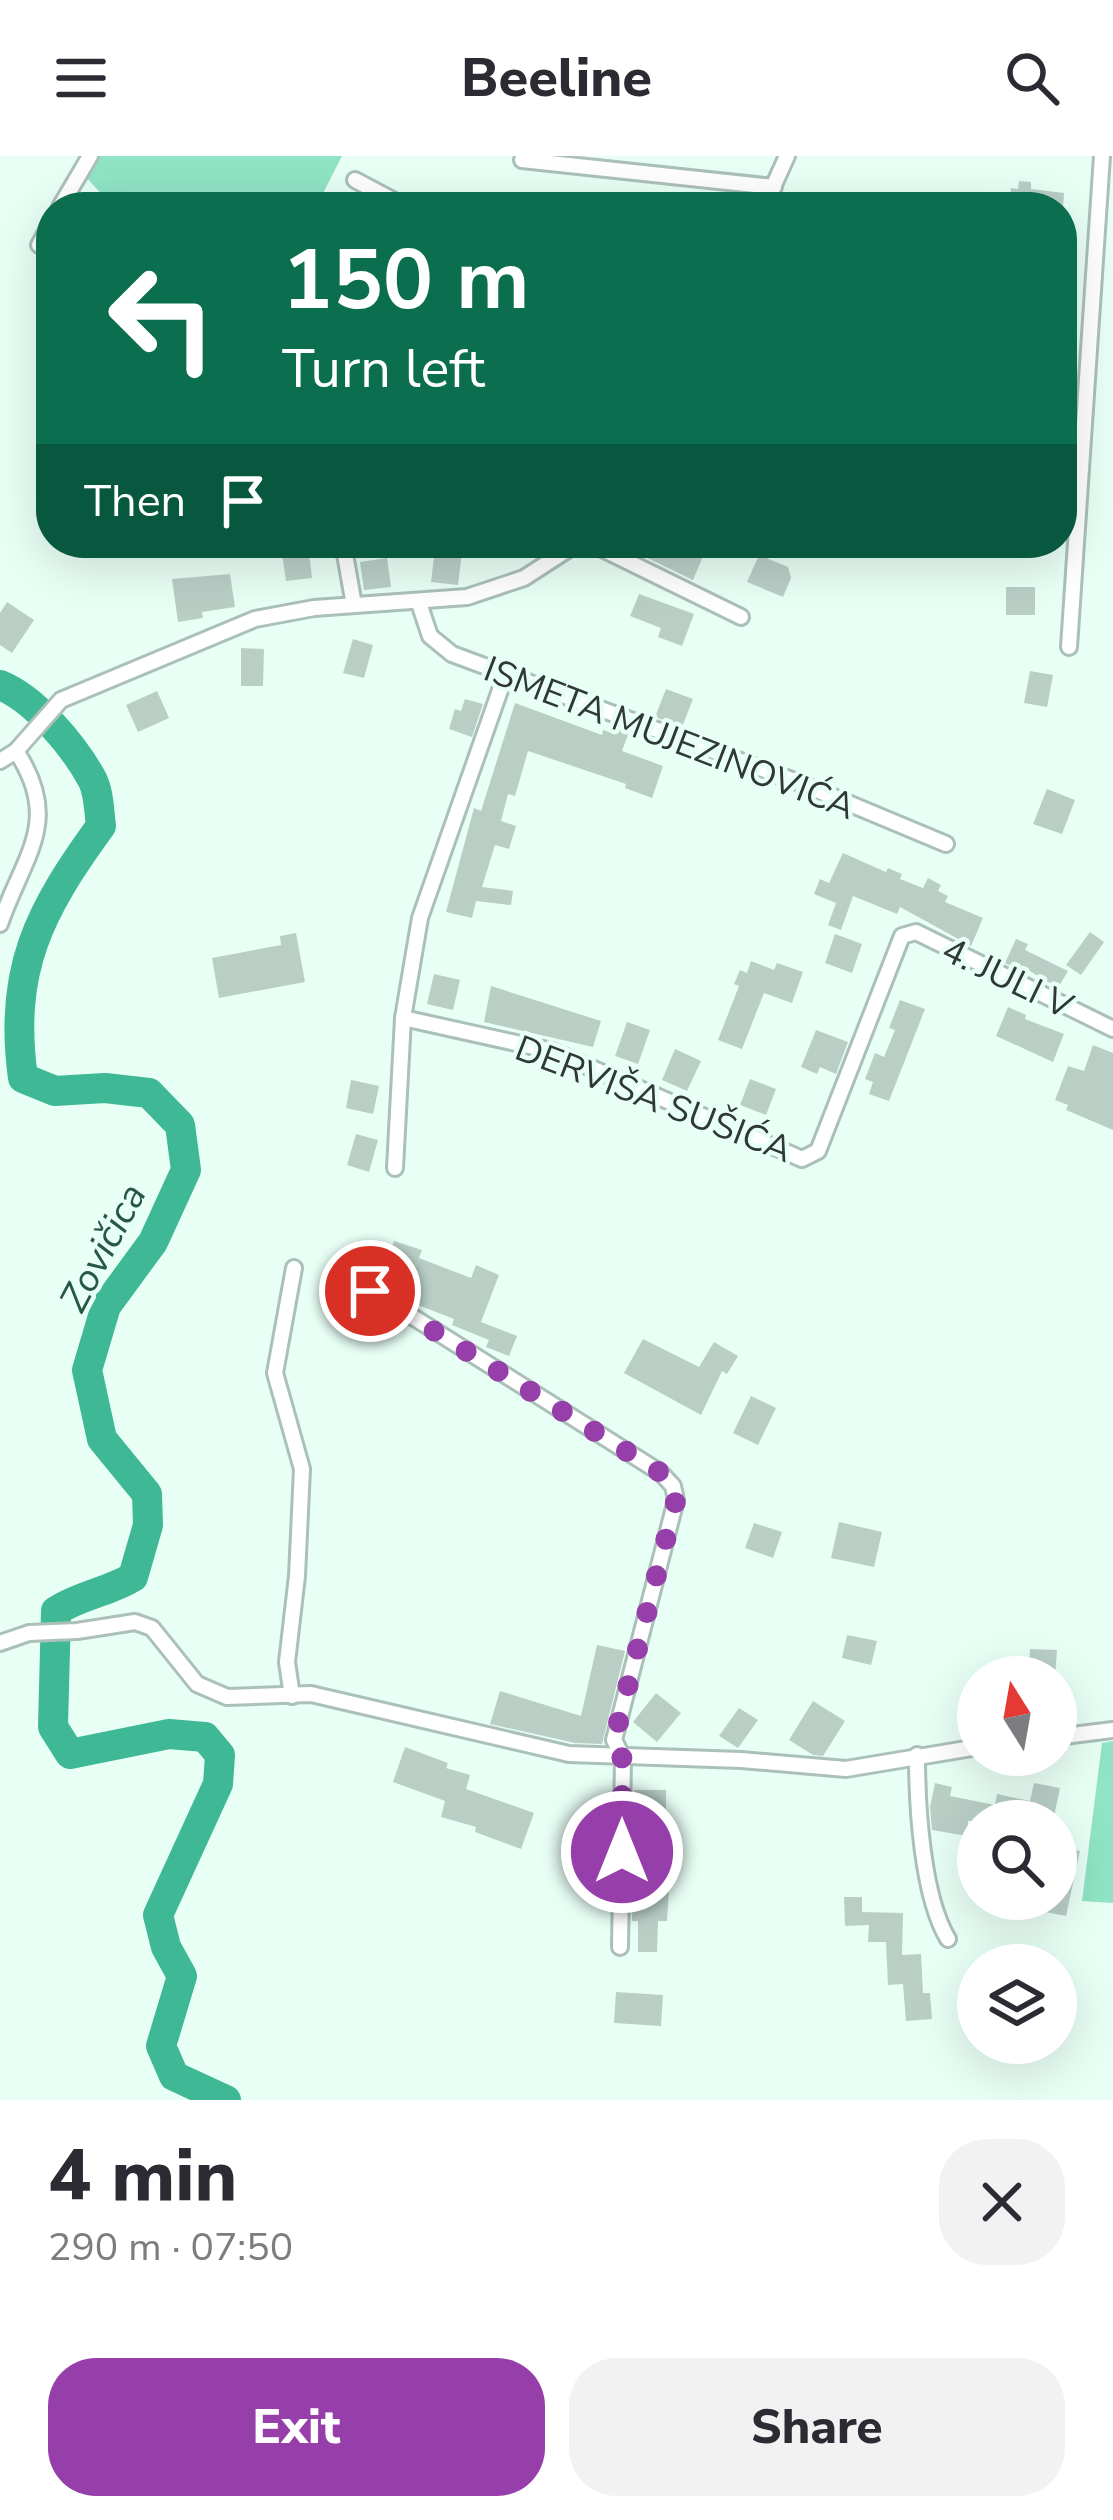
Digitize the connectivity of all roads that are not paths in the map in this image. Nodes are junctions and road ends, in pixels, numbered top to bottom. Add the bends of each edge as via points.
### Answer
1 (90, 156) edge
2 (787, 156) edge
3 (1102, 156) edge
4 (522, 160) dead end
5 (355, 180) dead end
6 (774, 187) junction
7 (69, 192) edge
8 (378, 192) edge
9 (772, 192) edge
10 (1077, 540) edge
11 (346, 558) edge
12 (555, 558) edge
13 (621, 558) edge
14 (1076, 558) edge
15 (419, 603) junction
16 (354, 605) junction
17 (741, 616) dead end
18 (1070, 647) dead end
19 (505, 676) junction
20 (16, 751) junction
21 (0, 761) edge
22 (946, 844) dead end
23 (0, 925) edge
24 (902, 936) joint
25 (403, 1018) junction
26 (1113, 1029) edge
27 (394, 1168) dead end
28 (294, 1268) dead end
29 (370, 1291) dead end
30 (0, 1643) edge
31 (292, 1696) junction
32 (1113, 1730) edge
33 (1077, 1734) edge
34 (957, 1750) edge
35 (917, 1755) junction
36 (622, 1758) junction
37 (948, 1940) dead end
38 (620, 1947) dead end

1 - 7 street
2 - 6 street
3 - 10 street
4 - 6 street
5 - 8 street
6 - 9 street
11 - 16 street
12 - 15 street via 496,590
13 - 17 street
14 - 18 street
15 - 16 street
15 - 19 street, ISMETA MUJEZINOVIĆA via 439,646
16 - 20 street via 255,619 61,700
19 - 22 street, ISMETA MUJEZINOVIĆA
19 - 25 street via 420,918
20 - 21 street
20 - 23 street via 36,780 39,812
24 - 25 street, DERVIŠA SUŠIĆA via 818,1151 808,1158 552,1051
24 - 26 street, 4. JULI V via 916,932
25 - 27 street
28 - 31 street via 274,1373 302,1469 287,1662
29 - 36 street via 673,1486 676,1500 614,1740
30 - 31 street via 135,1622 152,1628 197,1684 227,1697
31 - 36 street
32 - 33 street
34 - 35 street
35 - 36 street via 846,1769
35 - 37 street via 917,1809
36 - 38 street

